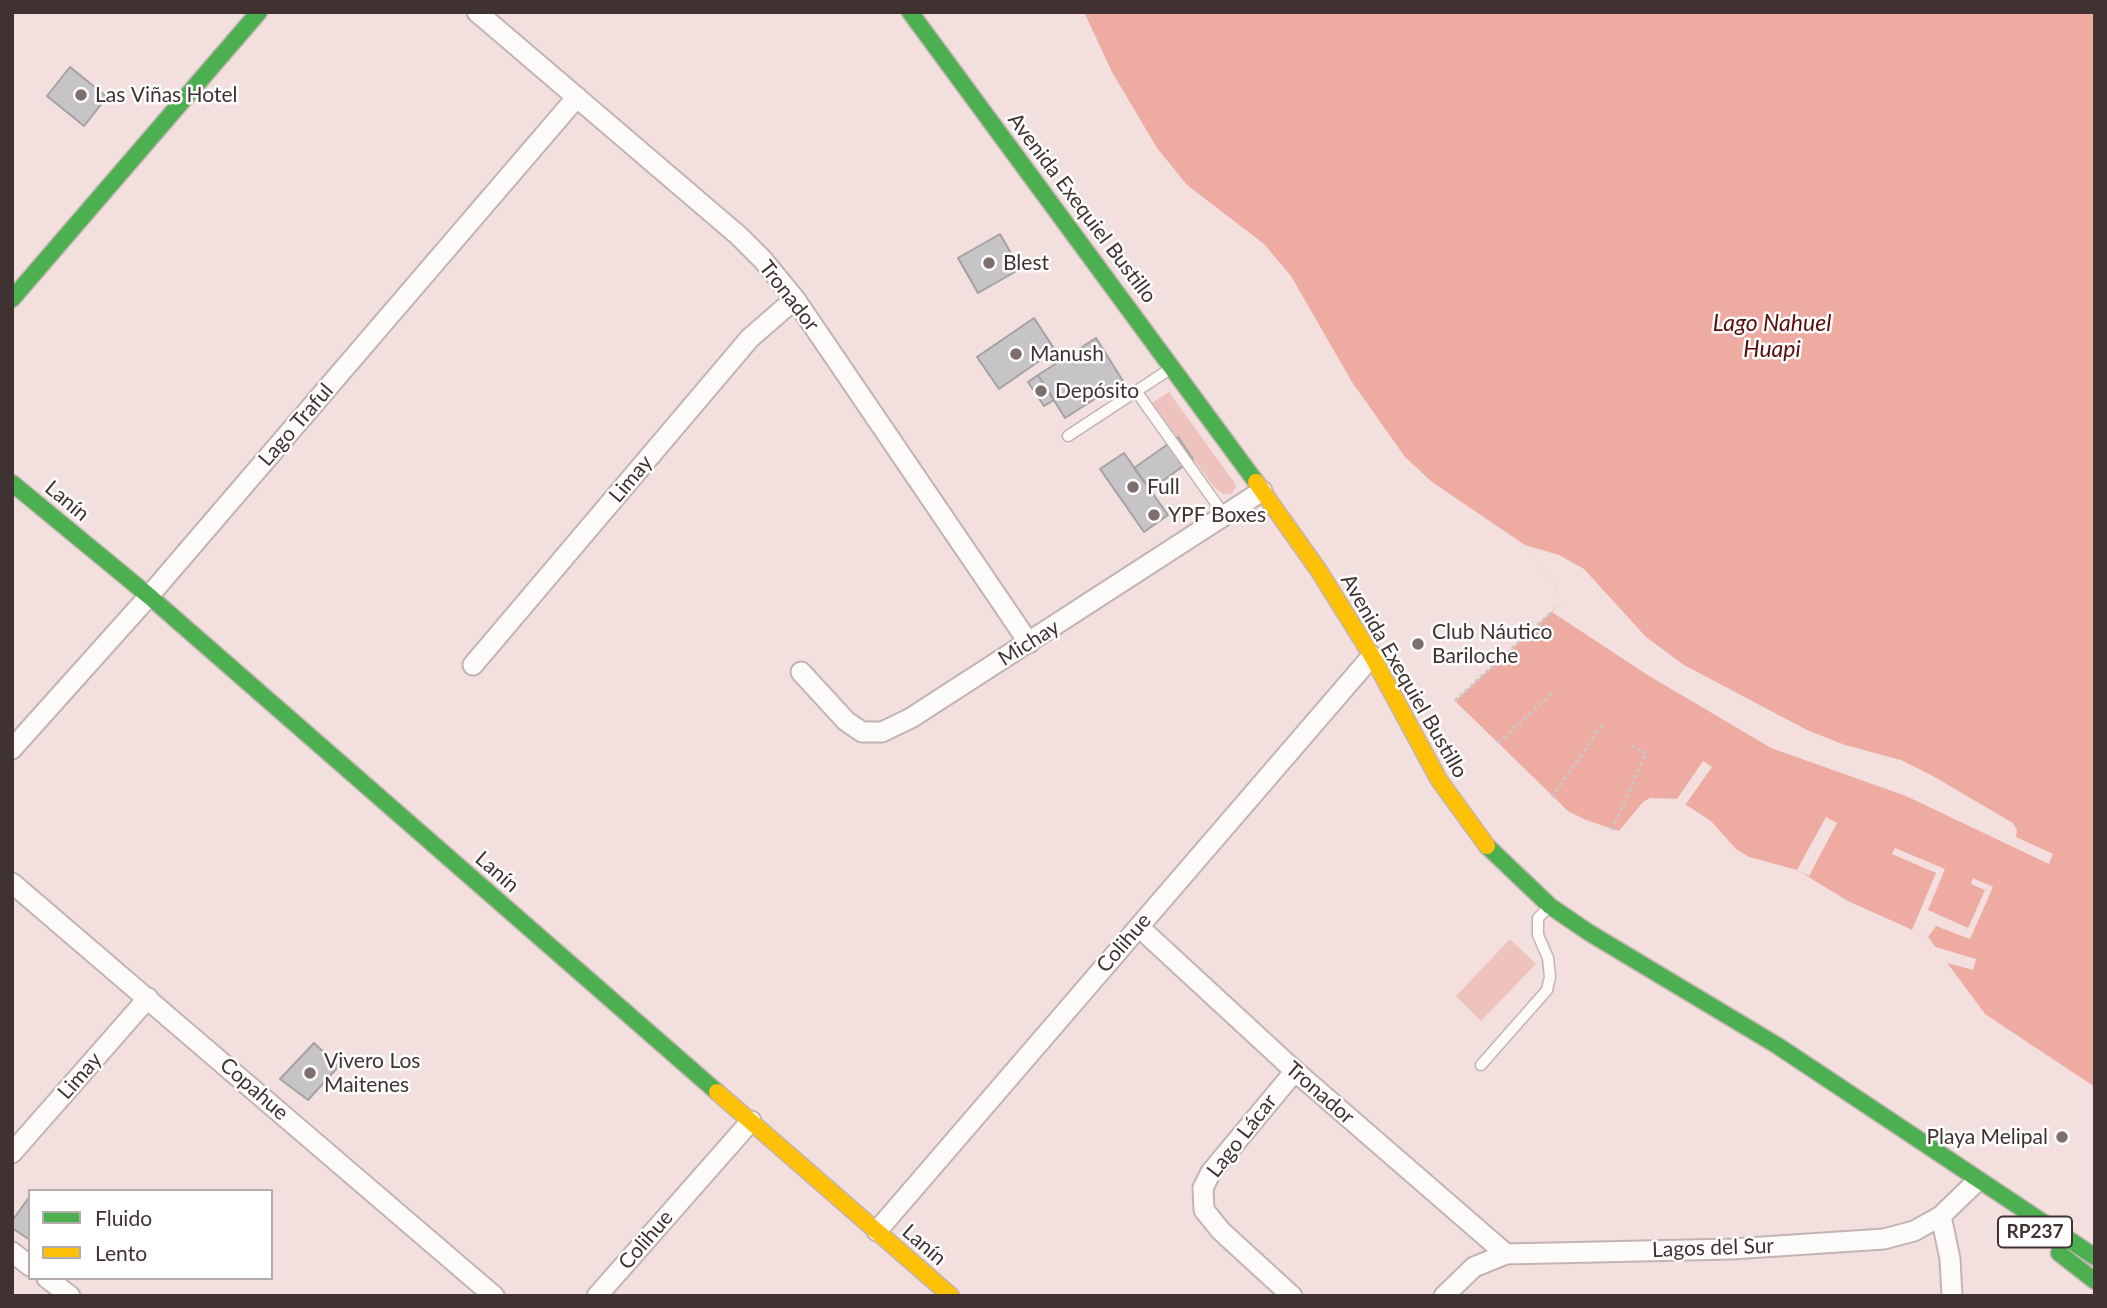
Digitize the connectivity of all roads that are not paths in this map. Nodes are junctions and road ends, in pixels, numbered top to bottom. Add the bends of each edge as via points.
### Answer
1 (259, 12) edge
2 (477, 12) edge
3 (910, 12) edge
4 (577, 97) junction
5 (12, 299) edge
6 (795, 299) junction
7 (1174, 366) junction
8 (1136, 391) junction
9 (1068, 436) dead end
10 (12, 483) edge
11 (1262, 491) junction
12 (1226, 517) junction
13 (149, 596) junction
14 (1029, 643) junction
15 (1372, 656) junction
16 (473, 665) dead end
17 (801, 672) dead end
18 (12, 749) edge
19 (12, 883) edge
20 (1550, 906) junction
21 (1139, 927) junction
22 (148, 998) junction
23 (1481, 1065) dead end
24 (1295, 1071) junction
25 (751, 1121) junction
26 (12, 1153) edge
27 (1977, 1181) junction
28 (1941, 1216) junction
29 (877, 1231) junction
30 (12, 1252) edge
31 (1506, 1254) junction
32 (2095, 1257) edge
33 (28, 1264) edge
34 (50, 1280) edge
35 (2095, 1281) edge
36 (70, 1296) edge
37 (494, 1296) edge
38 (597, 1296) edge
39 (951, 1296) edge
40 (1292, 1296) edge
41 (1444, 1296) edge
42 (1952, 1296) edge

1 - 5 main road
2 - 4 street, Tronador
3 - 7 main road, Avenida Exequiel Bustillo / RP237
4 - 6 street, Tronador via 739,236
4 - 13 street, Lago Traful
6 - 14 street, Tronador
6 - 16 street, Limay via 750,338
7 - 8 lane
7 - 11 main road, Avenida Exequiel Bustillo / RP237
8 - 9 lane
8 - 12 lane
10 - 13 main road, Lanín
11 - 12 street, Michay
11 - 15 main road, Avenida Exequiel Bustillo / RP237
12 - 14 street, Michay
13 - 18 street, Lago Traful
13 - 25 main road, Lanín
14 - 17 street, Michay via 882,732 862,732 846,721
15 - 20 main road, Avenida Exequiel Bustillo / RP237 via 1439,780 1477,836
15 - 21 street, Colihue
19 - 22 street, Copahue
20 - 23 lane via 1538,919 1538,935 1548,958 1547,990
20 - 27 main road, Avenida Exequiel Bustillo / RP237 via 1778,1046
21 - 24 street, Tronador
21 - 29 street, Colihue
22 - 26 street, Limay
22 - 37 street, Copahue
24 - 31 street, Tronador
24 - 40 street, Lago Lácar via 1211,1172 1203,1188 1204,1210
25 - 29 main road, Lanín
25 - 38 street, Colihue
27 - 28 street, Lagos del Sur
27 - 32 main road, Avenida Exequiel Bustillo / RP237
27 - 35 main road, Avenida Exequiel Bustillo / RP237
28 - 31 street, Lagos del Sur via 1914,1231 1884,1239 1732,1249
28 - 42 street
29 - 39 main road, Lanín
30 - 33 street
31 - 41 street, Lagos del Sur via 1474,1267
34 - 36 street

